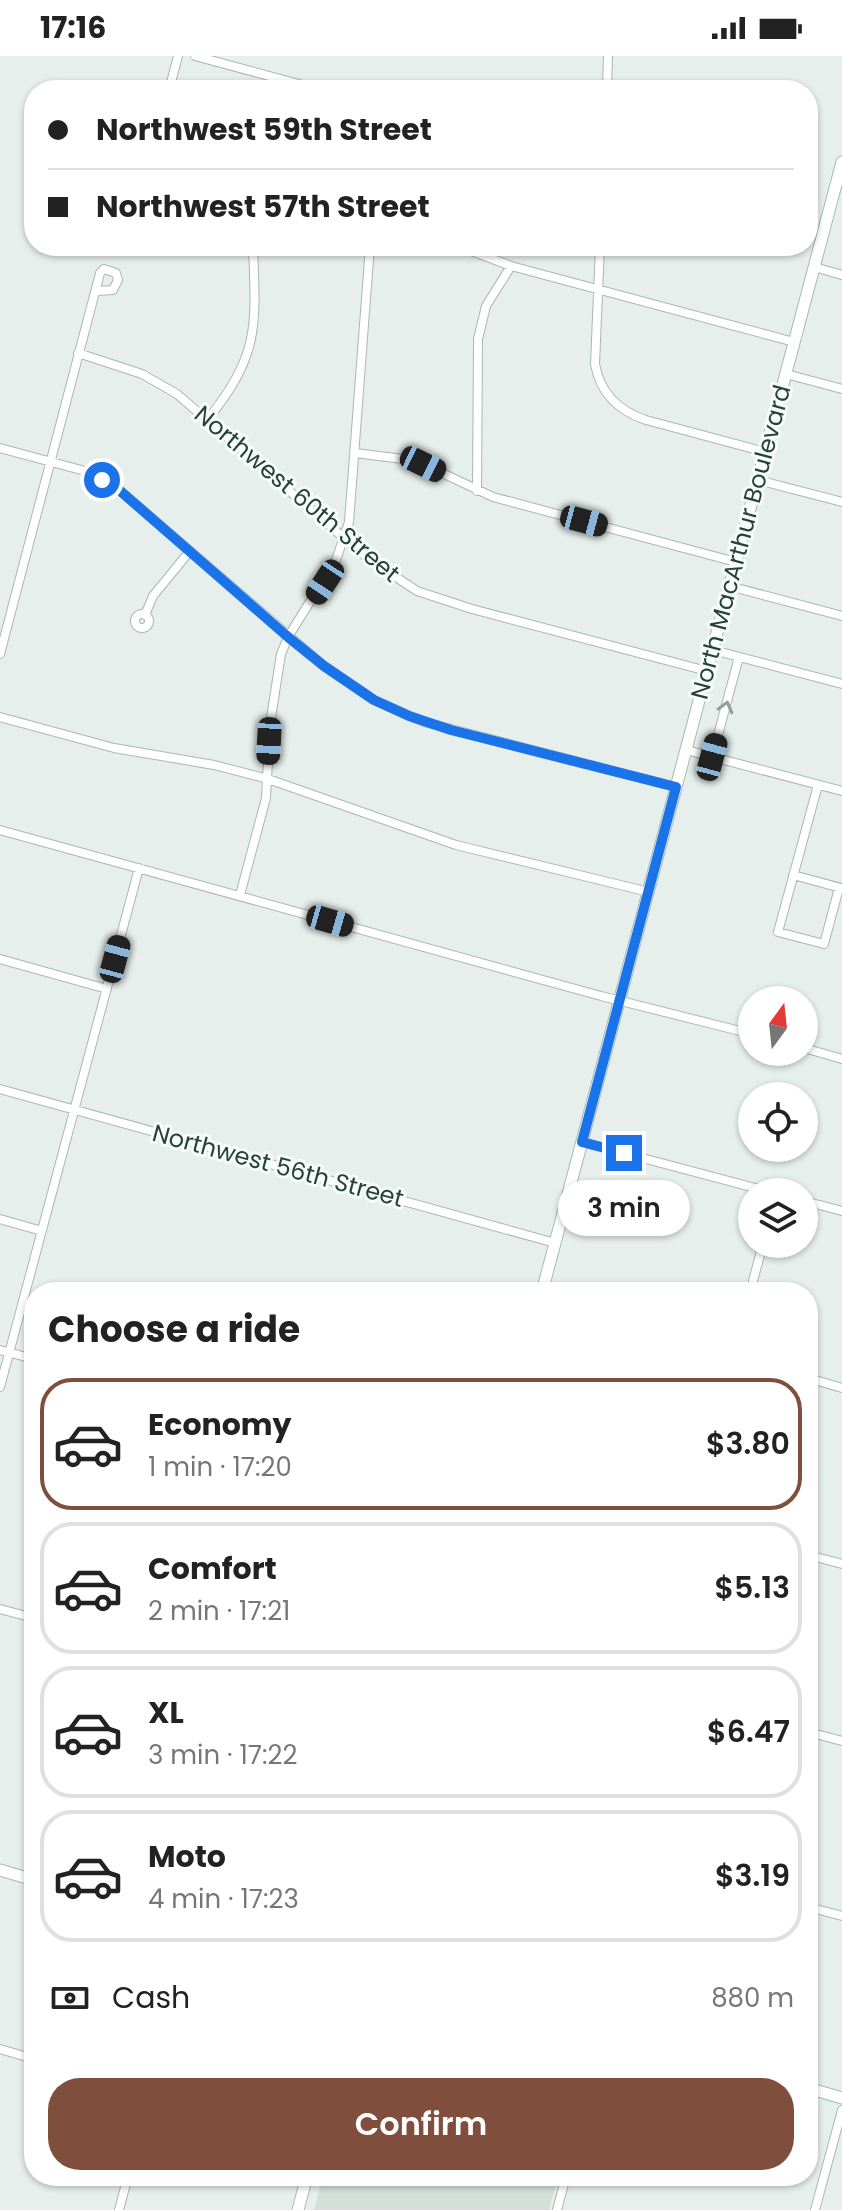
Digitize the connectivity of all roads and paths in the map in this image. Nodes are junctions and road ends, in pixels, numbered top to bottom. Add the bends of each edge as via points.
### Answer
1 (178, 56) edge
2 (195, 56) edge
3 (608, 56) edge
4 (172, 80) edge
5 (284, 80) edge
6 (607, 80) edge
7 (842, 162) edge
8 (818, 252) edge
9 (253, 256) edge
10 (369, 256) edge
11 (484, 256) edge
12 (600, 256) edge
13 (817, 256) edge
14 (511, 266) junction
15 (814, 267) junction
16 (842, 275) edge
17 (598, 290) junction
18 (96, 291) dead end
19 (794, 342) junction
20 (78, 353) junction
21 (786, 374) junction
22 (842, 389) edge
23 (208, 419) junction
24 (0, 448) edge
25 (765, 452) junction
26 (355, 453) junction
27 (50, 461) junction
28 (758, 480) junction
29 (477, 491) junction
30 (842, 502) edge
31 (345, 539) junction
32 (189, 552) junction
33 (736, 562) junction
34 (729, 586) junction
35 (145, 615) dead end
36 (842, 616) edge
37 (288, 637) junction
38 (713, 650) junction
39 (0, 654) edge
40 (739, 657) junction
41 (707, 671) junction
42 (842, 684) edge
43 (0, 717) edge
44 (686, 750) junction
45 (712, 757) junction
46 (268, 779) junction
47 (818, 785) junction
48 (676, 787) junction
49 (842, 791) edge
50 (0, 830) edge
51 (139, 868) junction
52 (793, 875) junction
53 (840, 888) edge
54 (649, 892) junction
55 (240, 895) junction
56 (0, 959) edge
57 (107, 989) junction
58 (619, 1000) junction
59 (738, 1030) edge
60 (818, 1052) edge
61 (842, 1059) edge
62 (0, 1089) edge
63 (74, 1110) junction
64 (582, 1142) junction
65 (738, 1183) edge
66 (818, 1205) edge
67 (842, 1211) edge
68 (0, 1219) edge
69 (42, 1231) junction
70 (555, 1243) junction
71 (759, 1258) edge
72 (26, 1282) edge
73 (545, 1282) edge
74 (753, 1282) edge
75 (24, 1289) edge
76 (5, 1351) edge
77 (818, 1381) edge
78 (0, 1387) edge
79 (842, 1388) edge
80 (818, 1558) edge
81 (842, 1564) edge
82 (0, 1609) edge
83 (24, 1615) edge
84 (818, 1735) edge
85 (842, 1741) edge
86 (0, 1870) edge
87 (24, 1877) edge
88 (818, 1910) edge
89 (842, 1916) edge
90 (0, 2049) edge
91 (24, 2056) edge
92 (818, 2091) edge
93 (842, 2098) edge
94 (842, 2110) edge
95 (125, 2186) edge
96 (304, 2186) edge
97 (563, 2186) edge
98 (119, 2210) edge
99 (298, 2210) edge
100 (557, 2210) edge
101 (815, 2210) edge

1 - 4 street
2 - 5 street
3 - 6 street
7 - 8 main road, North MacArthur Boulevard
9 - 23 street via 255,315 249,349 236,381
10 - 26 street
11 - 14 street
12 - 17 street
13 - 15 main road, North MacArthur Boulevard
14 - 17 street
14 - 29 street via 486,306 479,330
15 - 16 street
15 - 19 main road, North MacArthur Boulevard
17 - 19 street
17 - 25 street via 595,364 611,399 646,420
18 - 20 street
19 - 21 main road, North MacArthur Boulevard
20 - 23 street, Northwest 60th Street via 142,374
20 - 27 street
21 - 22 street
21 - 25 main road, North MacArthur Boulevard
23 - 31 street, Northwest 60th Street
24 - 27 street
25 - 28 main road, North MacArthur Boulevard
26 - 29 street via 423,464
26 - 31 street
27 - 32 street via 85,471 118,489
27 - 39 street
28 - 30 street
28 - 33 main road, North MacArthur Boulevard
29 - 33 street
31 - 37 street via 325,582
31 - 41 street, Northwest 60th Street via 392,576 444,601
32 - 35 street via 153,596
32 - 37 street
33 - 34 main road, North MacArthur Boulevard
34 - 36 street
34 - 38 main road, North MacArthur Boulevard
37 - 46 street via 273,699
37 - 48 street via 351,686 424,722
38 - 40 street
38 - 41 main road, North MacArthur Boulevard
40 - 42 street
45 -> 40 street
41 - 44 main road, North MacArthur Boulevard
43 - 46 street via 114,748
44 - 45 street
44 - 48 main road, North MacArthur Boulevard
45 - 47 street
46 - 54 street via 456,845
46 - 55 street
47 - 49 street
47 - 52 street
48 - 54 main road, North MacArthur Boulevard
50 - 51 street
51 - 55 street
51 - 57 street
52 - 53 street
52 - 53 street via 778,932 824,944
54 - 58 main road, North MacArthur Boulevard
55 - 58 street
56 - 57 street
57 - 63 street
58 - 59 street
58 - 64 main road, North MacArthur Boulevard
60 - 61 street
62 - 63 street, Northwest 56th Street
63 - 69 street
63 - 70 street, Northwest 56th Street
64 - 65 street
64 - 70 main road, North MacArthur Boulevard
66 - 67 street
68 - 69 street
69 - 72 street
70 - 73 main road, North MacArthur Boulevard
71 - 74 street
75 - 76 street
76 - 78 street
77 - 79 street
80 - 81 street
82 - 83 street
84 - 85 street
86 - 87 main road
88 - 89 street
90 - 91 street
92 - 93 main road
94 - 101 street
95 - 98 street
96 - 99 main road
97 - 100 street

